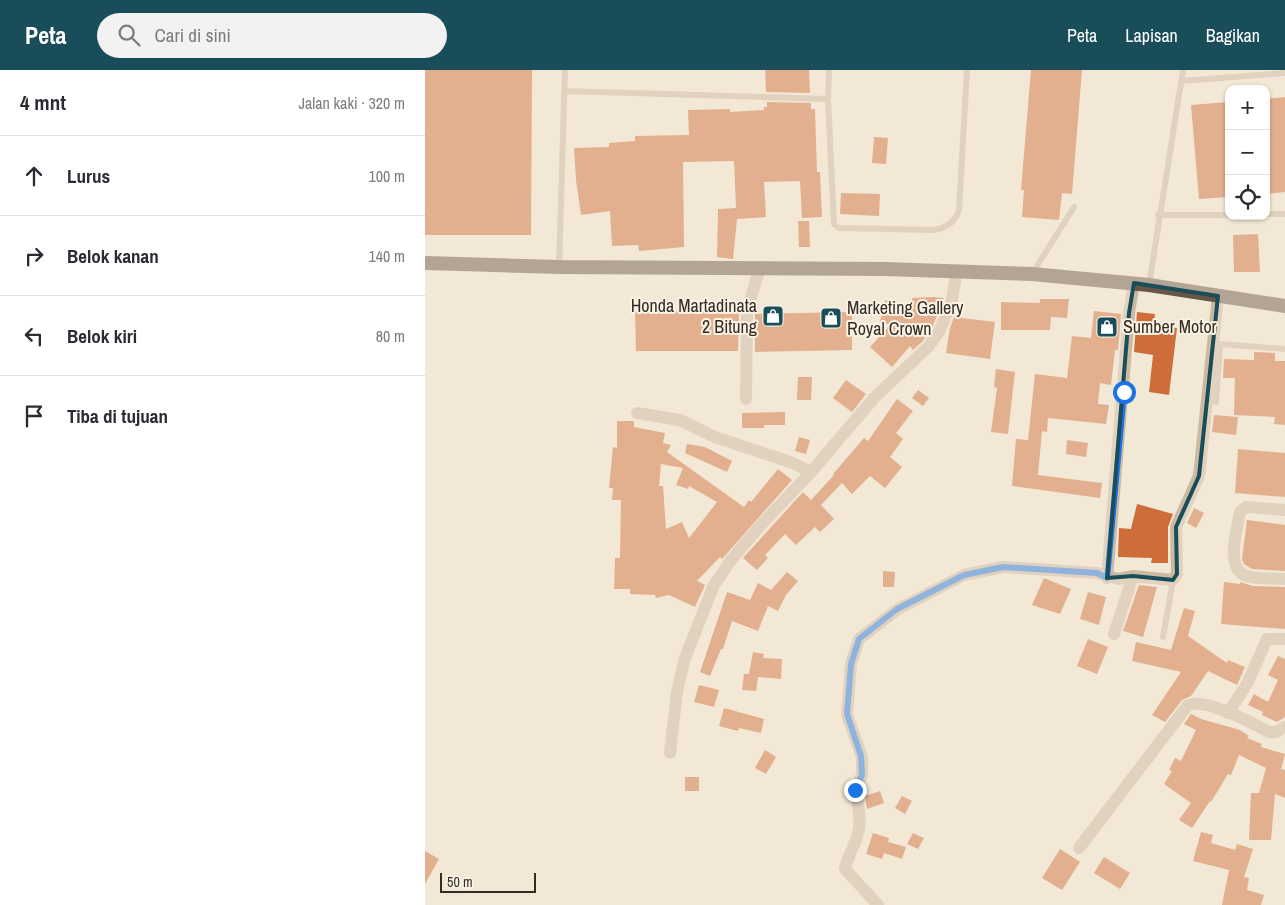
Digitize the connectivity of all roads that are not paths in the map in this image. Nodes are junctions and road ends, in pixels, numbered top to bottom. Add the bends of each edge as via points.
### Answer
1 (565, 70) edge
2 (829, 70) edge
3 (967, 70) edge
4 (1183, 70) edge
5 (1285, 73) edge
6 (1182, 81) junction
7 (565, 91) junction
8 (828, 99) junction
9 (1073, 207) dead end
10 (1225, 214) edge
11 (1270, 214) edge
12 (1285, 214) edge
13 (1159, 215) junction
14 (425, 262) edge
15 (559, 267) junction
16 (760, 268) junction
17 (957, 271) junction
18 (1032, 274) junction
19 (1134, 283) junction
20 (1149, 285) junction
21 (1218, 296) junction
22 (1285, 306) edge
23 (1285, 349) edge
24 (746, 399) dead end
25 (1216, 402) dead end
26 (637, 413) dead end
27 (811, 472) junction
28 (1285, 510) edge
29 (1133, 576) junction
30 (1107, 578) junction
31 (1285, 579) edge
32 (1173, 580) junction
33 (1114, 634) dead end
34 (1163, 637) dead end
35 (1285, 639) edge
36 (1228, 713) junction
37 (1285, 727) edge
38 (670, 753) dead end
39 (1079, 848) dead end
40 (878, 905) edge

1 - 7 lane
2 - 8 lane
3 - 8 lane via 959,210 956,219 942,229 838,228 834,224
4 - 6 lane
5 - 6 lane
6 - 13 lane
7 - 8 lane
7 - 15 lane
9 - 18 lane
10 - 13 lane
11 - 12 lane
13 - 20 lane
14 - 15 highway
15 - 16 highway
16 - 17 highway
16 - 24 street via 747,310
17 - 18 highway
17 - 27 street via 951,304 939,332 875,397
18 - 19 highway
19 - 20 highway
19 - 30 street
20 - 21 highway
21 - 22 highway
21 - 32 street via 1199,476 1176,527 1177,574
23 - 25 lane via 1220,344
26 - 27 street via 680,420 715,437
27 - 38 street via 731,560 713,587 684,661
28 - 31 street via 1246,507 1240,512 1234,558 1236,569 1249,577
29 - 30 street
29 - 32 street
29 - 33 street
30 - 40 street via 1097,573 1003,567 964,575 897,609 859,639 851,664 847,714 861,756 862,775 855,790 859,830 845,870
32 - 34 lane
35 - 36 street via 1267,639 1247,684
36 - 37 street via 1269,732
36 - 39 street via 1199,704 1188,705

